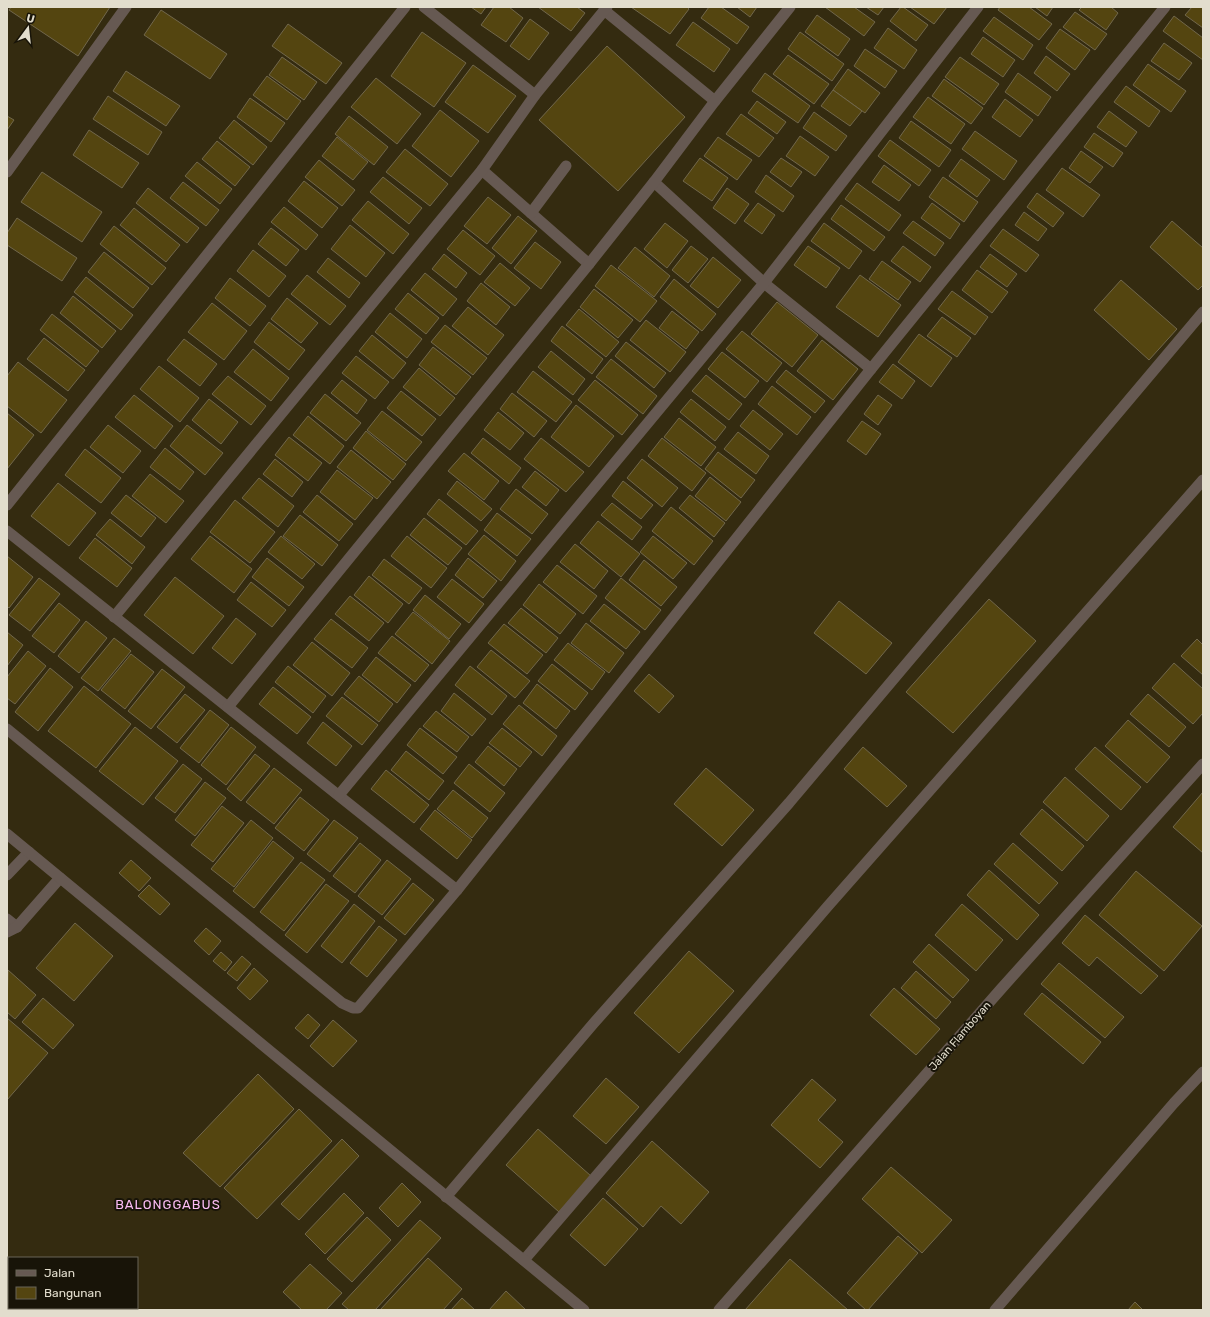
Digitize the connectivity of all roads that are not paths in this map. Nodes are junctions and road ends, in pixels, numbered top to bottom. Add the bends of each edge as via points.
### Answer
1 (126, 7) edge
2 (405, 7) edge
3 (424, 7) edge
4 (790, 7) edge
5 (978, 7) edge
6 (1165, 7) edge
7 (606, 9) edge
8 (535, 95) junction
9 (715, 101) junction
10 (566, 166) dead end
11 (482, 170) junction
12 (7, 172) edge
13 (654, 182) junction
14 (531, 213) junction
15 (589, 264) junction
16 (764, 283) junction
17 (1203, 312) edge
18 (871, 369) junction
19 (1203, 480) edge
20 (7, 505) edge
21 (7, 531) edge
22 (114, 617) junction
23 (228, 707) junction
24 (7, 729) edge
25 (1203, 764) edge
26 (339, 795) junction
27 (7, 834) edge
28 (29, 852) junction
29 (7, 875) edge
30 (60, 878) junction
31 (457, 890) junction
32 (7, 919) edge
33 (12, 929) edge
34 (1203, 1072) edge
35 (446, 1197) junction
36 (524, 1260) junction
37 (584, 1310) edge
38 (719, 1310) edge
39 (996, 1310) edge

1 - 12 street
2 - 20 street
3 - 8 street
4 - 9 street
5 - 16 street
6 - 18 street
7 - 8 street
7 - 9 street
8 - 11 street
9 - 13 street
10 - 14 street
11 - 14 street
11 - 22 street
13 - 15 street
13 - 16 street
14 - 15 street
15 - 23 street
16 - 18 street
16 - 26 street
17 - 35 street via 789,803
18 - 31 street
19 - 36 street via 828,906
21 - 22 street
22 - 23 street
23 - 26 street
24 - 31 street via 348,1007 358,1008 361,1005
25 - 38 street, Jalan Flamboyan via 1006,983
26 - 31 street
27 - 28 street
28 - 29 street
28 - 30 street
30 - 33 street
30 - 35 street
32 - 33 street
34 - 39 street
35 - 36 street
36 - 37 street

